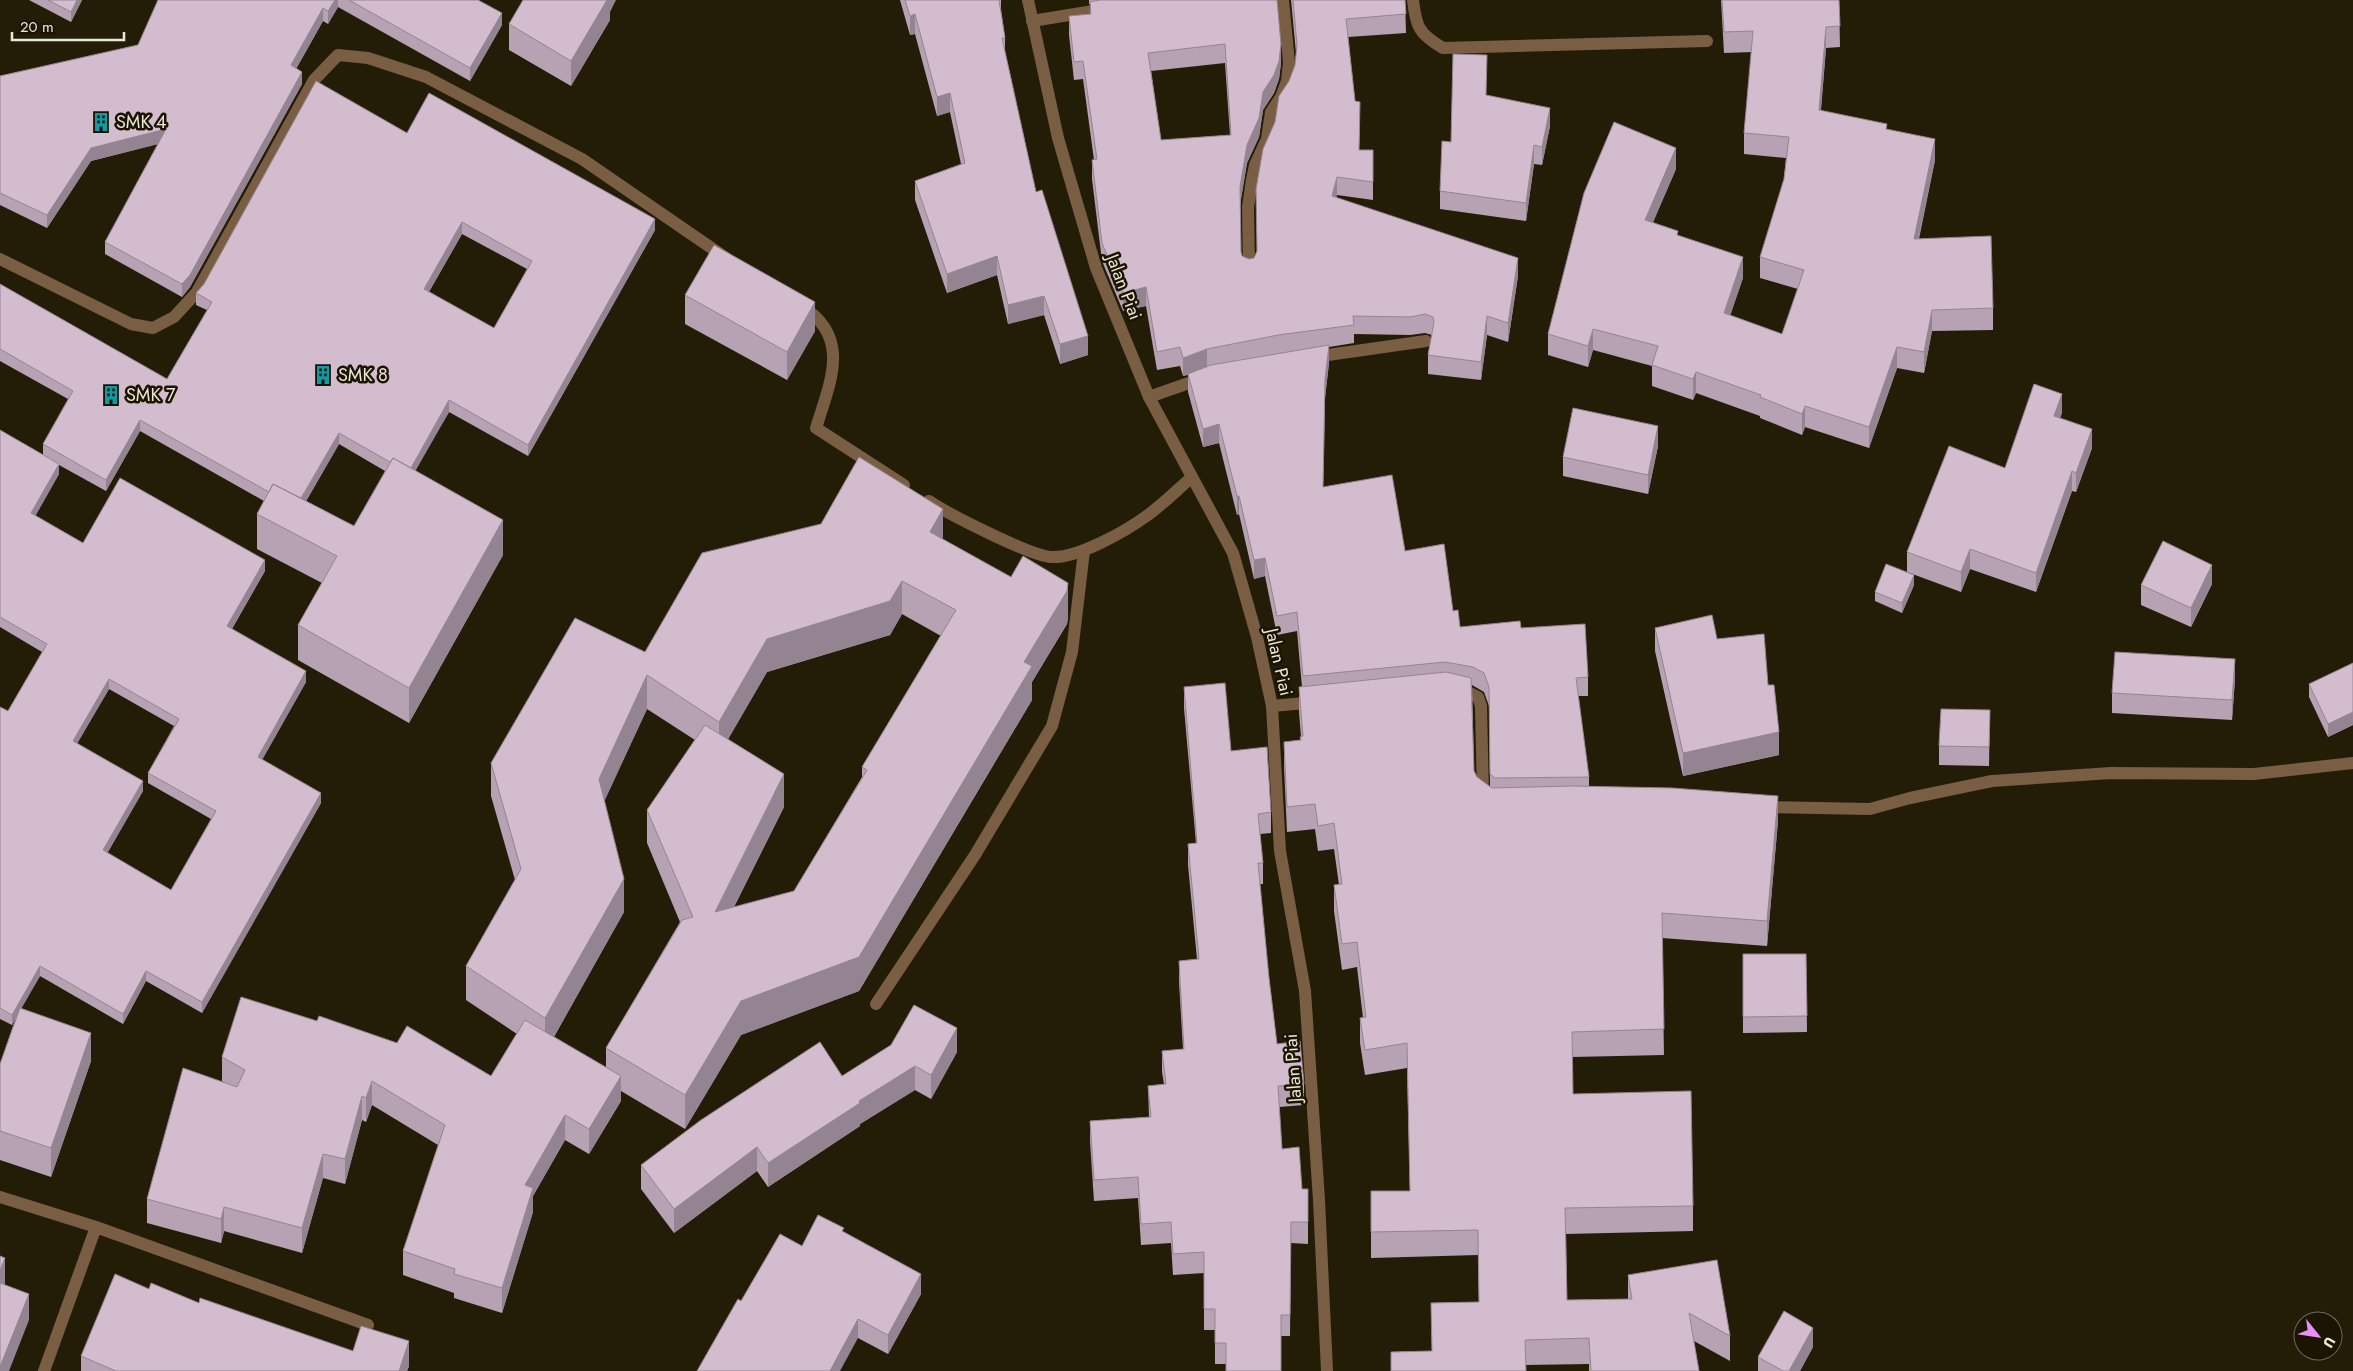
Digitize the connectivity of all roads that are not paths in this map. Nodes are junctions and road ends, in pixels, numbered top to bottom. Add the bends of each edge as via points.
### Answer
1 (1028, 0) edge
2 (1284, 0) edge
3 (1413, 0) edge
4 (1119, 7) edge
5 (1032, 21) junction
6 (1707, 41) dead end
7 (0, 259) edge
8 (736, 265) edge
9 (1249, 270) edge
10 (791, 299) edge
11 (1426, 341) dead end
12 (1299, 359) edge
13 (1219, 374) edge
14 (1149, 397) junction
15 (1191, 478) junction
16 (1084, 551) junction
17 (1446, 689) edge
18 (1330, 700) edge
19 (1272, 706) junction
20 (2353, 763) edge
21 (1492, 805) edge
22 (1750, 807) edge
23 (876, 1004) dead end
24 (0, 1197) edge
25 (96, 1227) junction
26 (368, 1325) dead end
27 (44, 1371) edge
28 (1327, 1371) edge

1 - 5 street, Jalan Piai
2 - 9 street via 1289,62 1287,81 1271,112 1267,139 1255,165 1248,207
3 - 6 street via 1415,22 1427,39 1443,48
4 - 5 street
5 - 14 street, Jalan Piai via 1058,138 1096,268
7 - 8 street via 131,324 153,328 174,317 197,292 314,80 338,55 368,58 426,77 582,159
10 - 16 street via 815,314 831,335 834,355 832,376 816,428 944,511 1024,548 1050,557
11 - 12 street
13 - 14 street
14 - 15 street, Jalan Piai
15 - 16 street via 1147,515
15 - 19 street, Jalan Piai via 1233,553 1257,637
16 - 23 street via 1072,652 1052,726 975,855
17 - 21 street via 1478,697 1482,796
18 - 19 street
19 - 28 street, Jalan Piai via 1280,851 1305,991
20 - 22 street via 2254,774 2111,773 1992,781 1870,809
24 - 25 street
25 - 26 street
25 - 27 street

